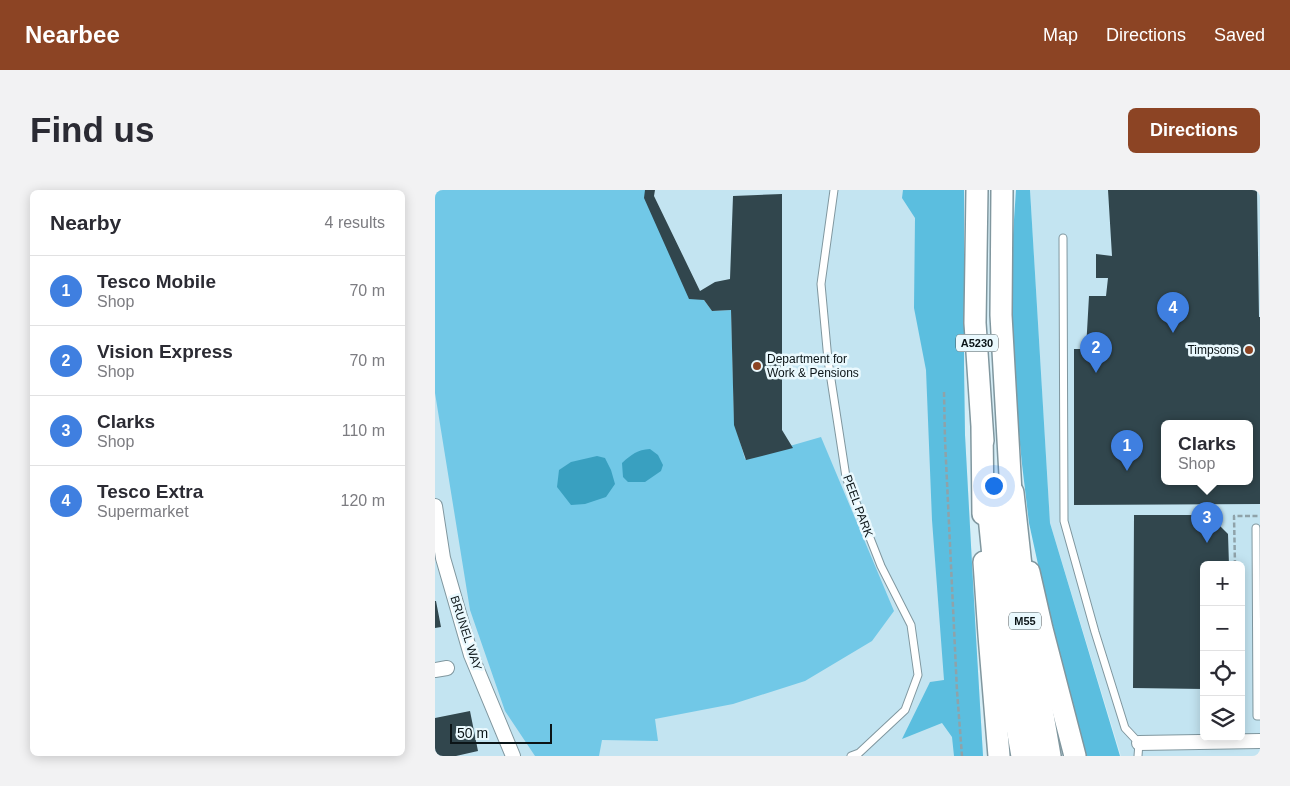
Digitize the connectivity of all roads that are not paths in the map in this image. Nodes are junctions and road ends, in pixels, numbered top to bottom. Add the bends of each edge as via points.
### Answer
1 (835, 190) edge
2 (977, 190) edge
3 (1002, 190) edge
4 (1063, 238) dead end
5 (982, 427) junction
6 (1000, 494) junction
7 (435, 506) edge
8 (1256, 528) dead end
9 (1260, 716) edge
10 (1260, 741) edge
11 (1138, 749) edge
12 (513, 756) edge
13 (851, 756) edge
14 (999, 756) edge
15 (1024, 756) edge
16 (1047, 756) edge
17 (1075, 756) edge

1 - 13 lane, PEEL PARK via 821,284 828,360 846,477 881,566 911,626 918,676 905,710 859,753
2 - 5 main road, A5230 via 975,323
3 - 6 main road, A5230
4 - 11 lane via 1064,521 1125,728
5 - 6 main road, A5230
5 - 14 main road via 983,550
6 - 15 highway, M55 via 1003,636
6 - 16 highway, M55
6 - 17 main road via 1042,629
7 - 12 street, BRUNEL WAY via 443,558 471,655
8 - 9 lane via 1257,716
10 - 11 street

